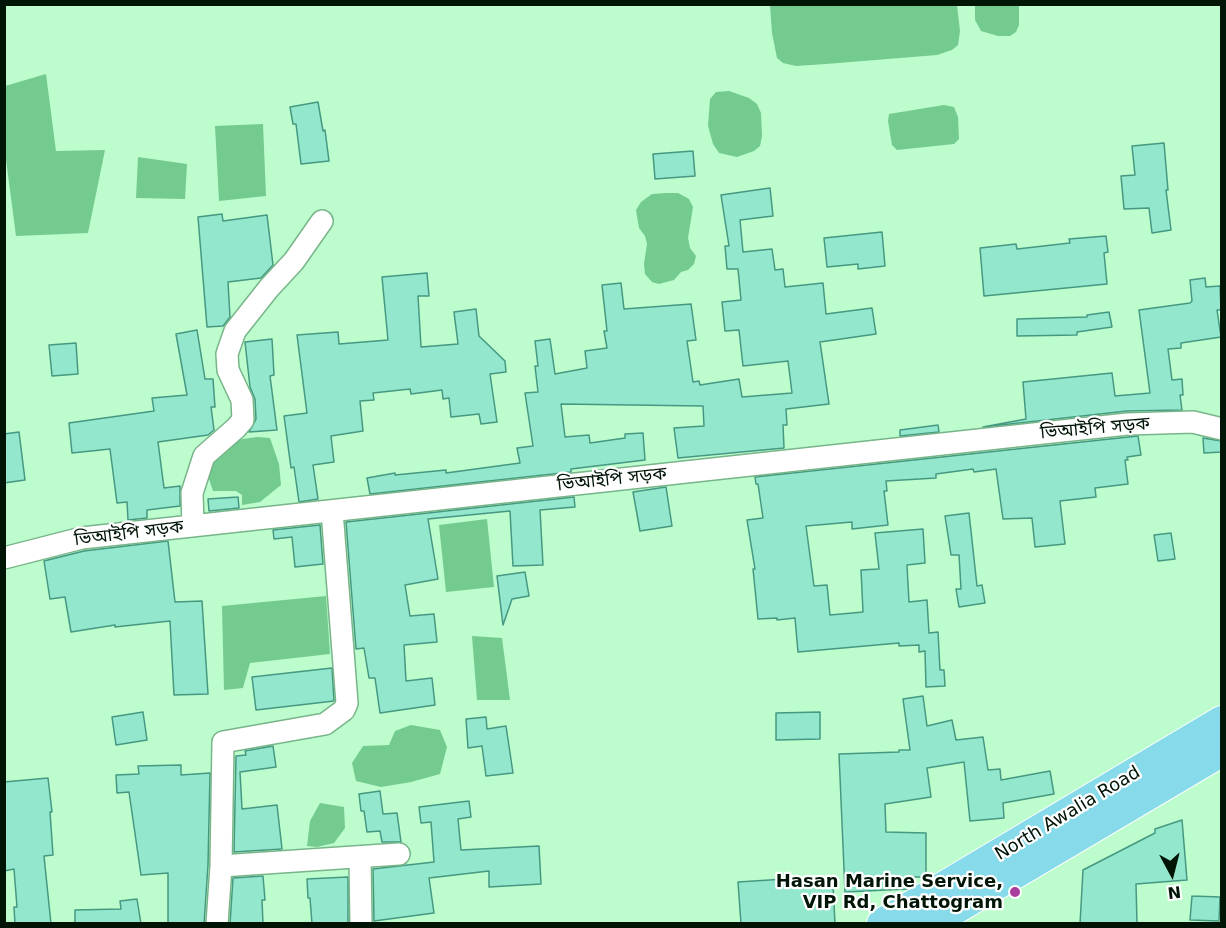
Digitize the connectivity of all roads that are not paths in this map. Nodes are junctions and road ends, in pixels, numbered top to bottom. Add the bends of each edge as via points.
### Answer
1 (322, 221) dead end
2 (1221, 429) edge
3 (332, 511) junction
4 (192, 526) junction
5 (4, 558) edge
6 (1221, 722) edge
7 (1221, 750) edge
8 (399, 854) dead end
9 (360, 857) junction
10 (221, 866) junction
11 (217, 924) edge
12 (361, 924) edge
13 (883, 924) edge
14 (928, 924) edge

1 - 4 street via 235,331 227,354 228,370 242,400 243,420 204,456 192,493
2 - 3 street, ভিআইপি সড়ক via 1193,422 1128,424
3 - 4 street, ভিআইপি সড়ক
3 - 10 street via 347,703 325,724 223,742
4 - 5 street, ভিআইপি সড়ক via 82,538
6 - 13 main road, North Awalia Road
7 - 14 main road, North Awalia Road
8 - 9 street
9 - 10 street
9 - 12 street
10 - 11 street

